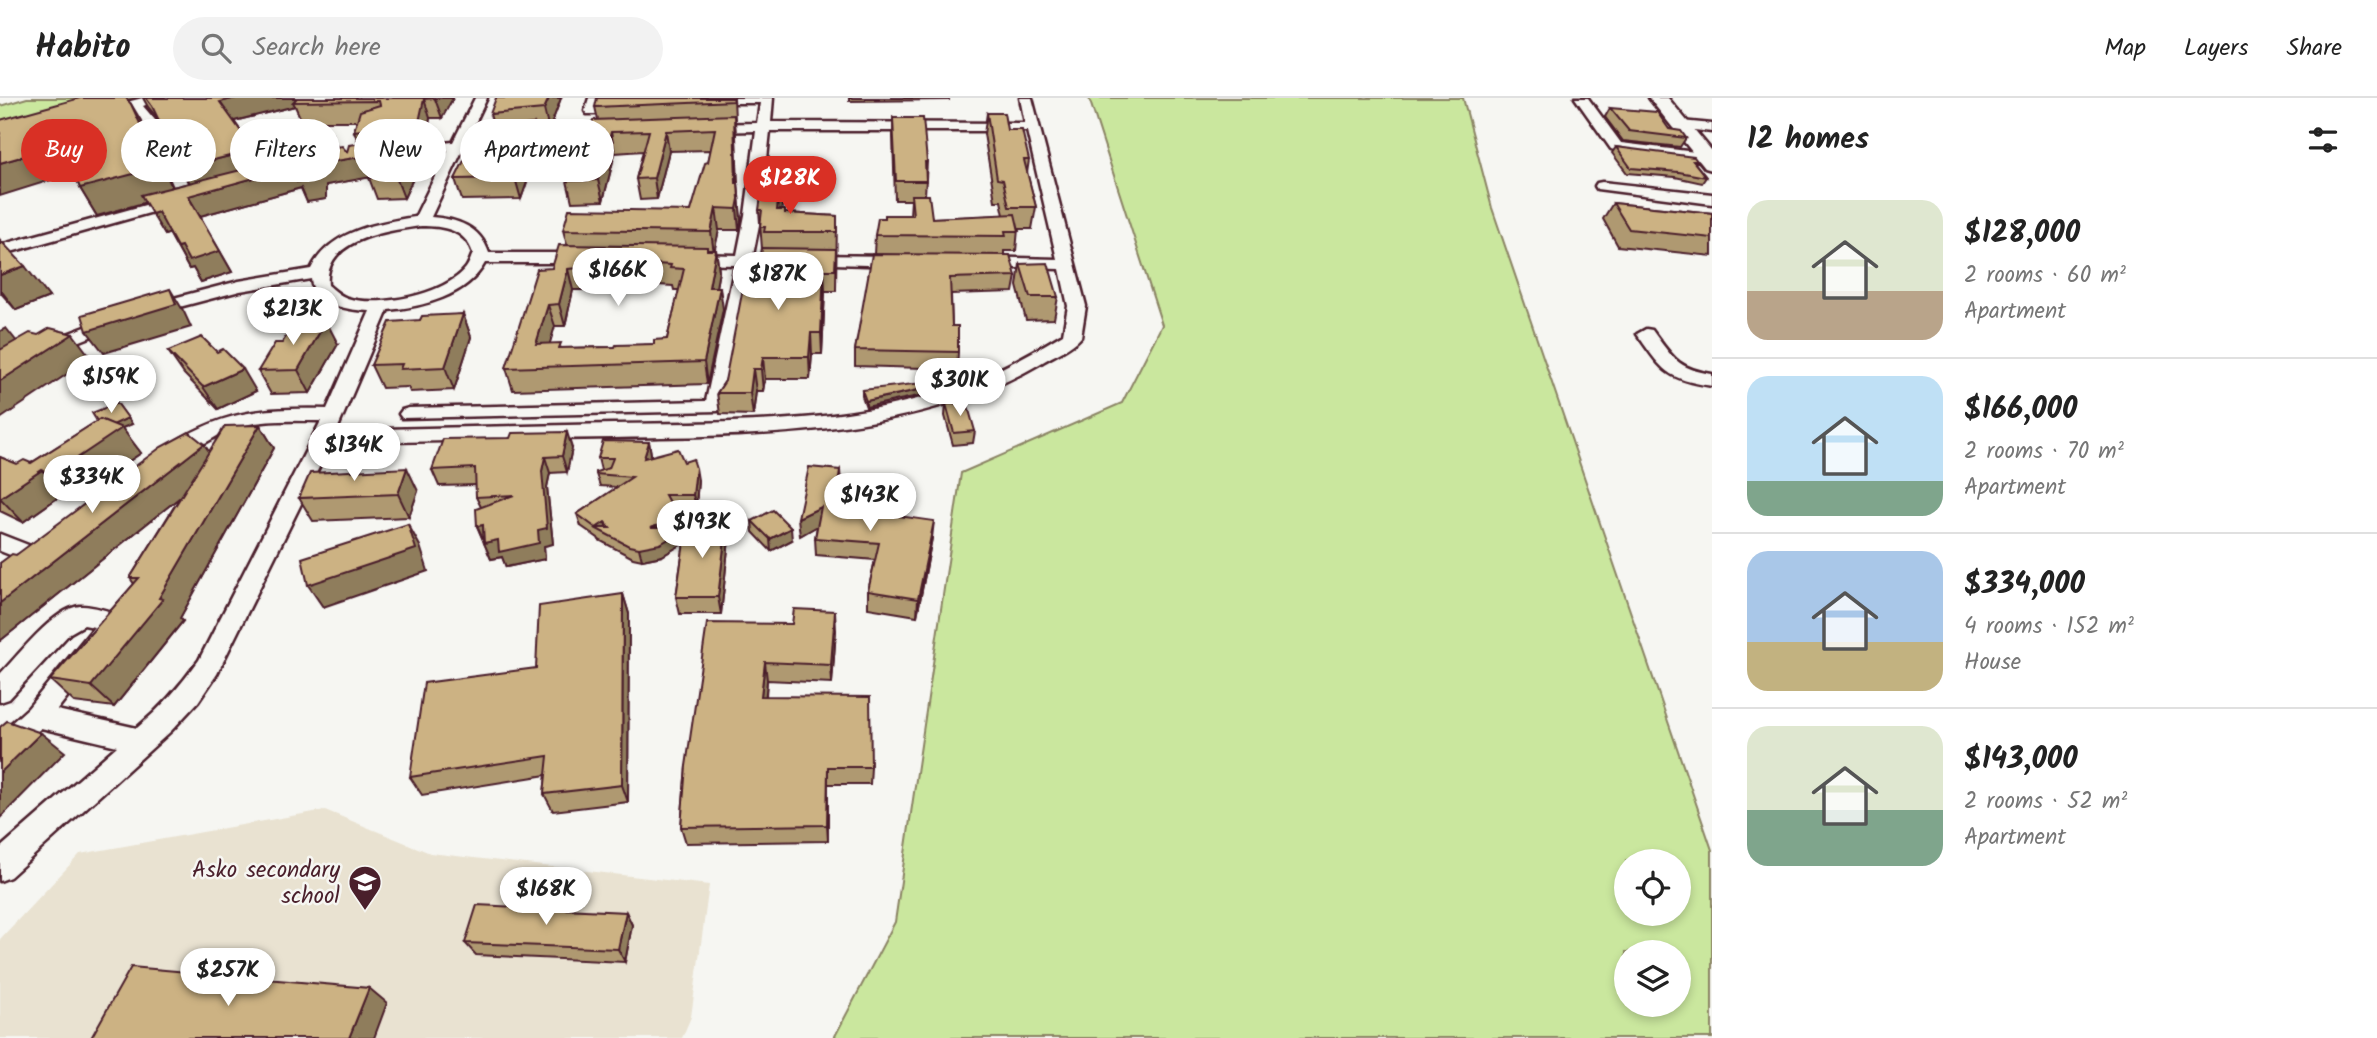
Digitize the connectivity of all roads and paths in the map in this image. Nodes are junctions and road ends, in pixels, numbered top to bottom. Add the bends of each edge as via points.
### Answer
1 (158, 98) edge
2 (481, 98) edge
3 (767, 98) edge
4 (1026, 98) edge
5 (1581, 98) edge
6 (1656, 98) edge
7 (683, 100) edge
8 (135, 104) junction
9 (88, 117) edge
10 (471, 119) edge
11 (1681, 125) junction
12 (765, 126) junction
13 (1033, 127) junction
14 (1712, 128) edge
15 (686, 129) edge
16 (622, 133) edge
17 (614, 134) edge
18 (460, 144) joint
19 (446, 146) edge
20 (1710, 160) edge
21 (1602, 186) dead end
22 (1712, 199) edge
23 (421, 221) junction
24 (0, 250) edge
25 (479, 258) junction
26 (599, 258) edge
27 (665, 259) edge
28 (745, 259) junction
29 (912, 262) edge
30 (968, 262) edge
31 (1066, 264) junction
32 (317, 273) junction
33 (382, 305) junction
34 (1647, 334) dead end
35 (0, 378) edge
36 (1712, 380) edge
37 (473, 413) junction
38 (409, 414) dead end
39 (334, 415) junction
40 (467, 434) junction
41 (324, 437) junction
42 (152, 465) edge
43 (53, 539) edge
44 (0, 542) edge
45 (0, 691) edge
46 (37, 716) junction
47 (142, 741) junction
48 (0, 749) edge
49 (0, 867) edge

1 - 8 street
2 - 10 street
3 - 7 street
3 - 12 street
4 - 13 street
5 - 20 street via 1616,146
6 - 11 street
8 - 9 street
8 - 24 street via 154,127 193,196
11 - 14 street
11 - 20 street
12 - 13 street
12 - 15 street
12 - 28 street
13 - 31 street
16 - 17 street
18 - 19 street
18 - 23 street
21 - 22 street
23 - 25 street via 467,230 479,241
23 - 32 street via 354,237 329,252
25 - 26 street
25 - 33 street via 470,273 444,290
27 - 28 street
28 - 29 street
28 - 37 street via 715,402 710,407
30 - 31 street
31 - 40 street via 1077,306 1072,337 1035,362 945,398 871,417 801,425
32 - 33 street via 320,288 333,298
32 - 35 street via 239,286 87,330 44,349
33 - 39 street
34 - 36 street via 1673,370
37 - 38 street
37 - 40 street
39 - 41 street
39 - 42 street via 256,416 231,422 196,437
40 - 41 street
41 - 47 street via 208,667 189,694
43 - 44 street via 25,562
45 - 46 street via 62,626 82,615 110,621
46 - 47 street
46 - 48 street
47 - 49 street

